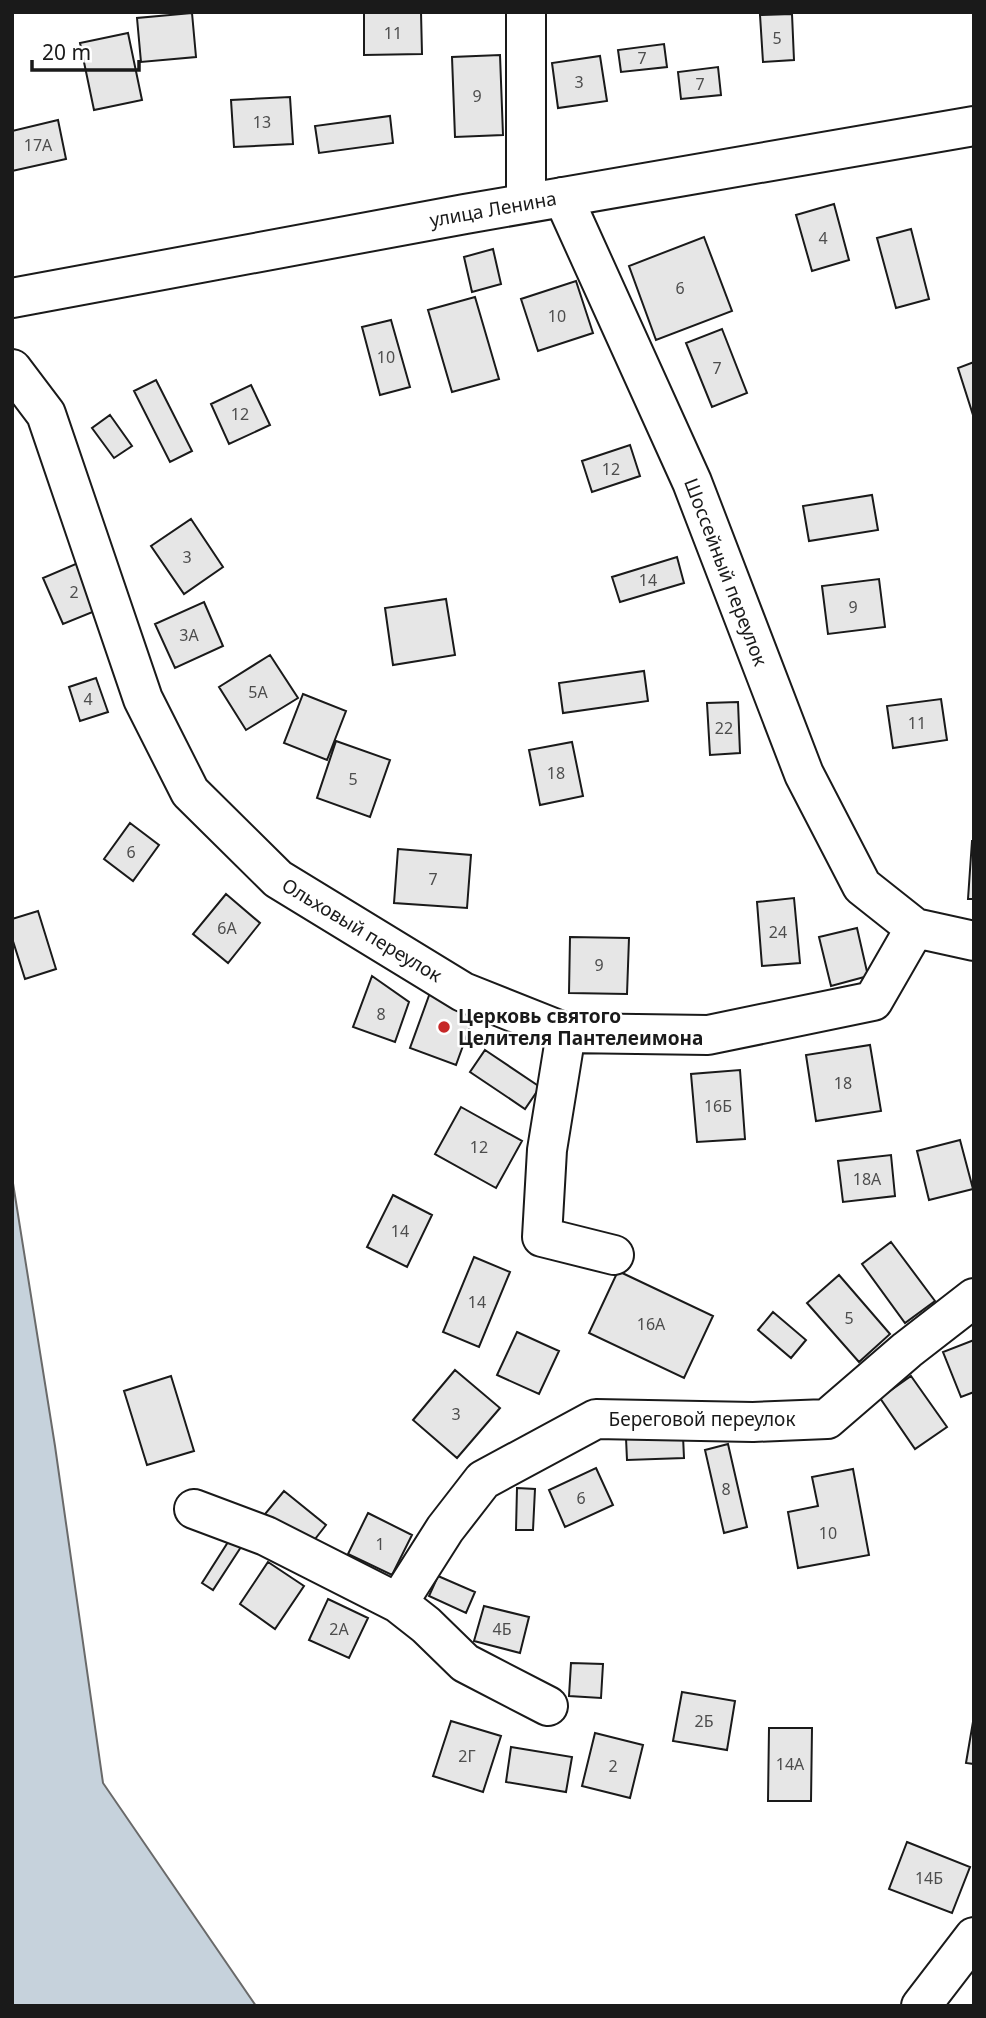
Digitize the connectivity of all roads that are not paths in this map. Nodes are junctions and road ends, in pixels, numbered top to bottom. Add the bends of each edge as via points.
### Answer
1 (526, 12) edge
2 (974, 125) edge
3 (563, 197) junction
4 (526, 203) junction
5 (12, 298) edge
6 (12, 369) edge
7 (915, 928) junction
8 (974, 942) edge
9 (566, 1033) junction
10 (614, 1255) dead end
11 (974, 1298) edge
12 (194, 1509) dead end
13 (398, 1603) junction
14 (548, 1706) dead end
15 (974, 1937) edge
16 (921, 2006) edge

1 - 4 street
2 - 3 street, улица Ленина
3 - 4 street, улица Ленина
3 - 7 street, Шоссейный переулок via 692,482 804,774 862,886
4 - 5 street, улица Ленина
6 - 9 street, Ольховый переулок via 46,414 143,699 190,792 278,879 463,992
7 - 8 street
7 - 9 street, Ольховый переулок via 873,1001 708,1035
9 - 10 street via 547,1150 542,1237
11 - 13 street, Береговой переулок via 827,1419 596,1419 483,1480
12 - 13 street via 266,1536
13 - 14 street via 465,1664
15 - 16 street

